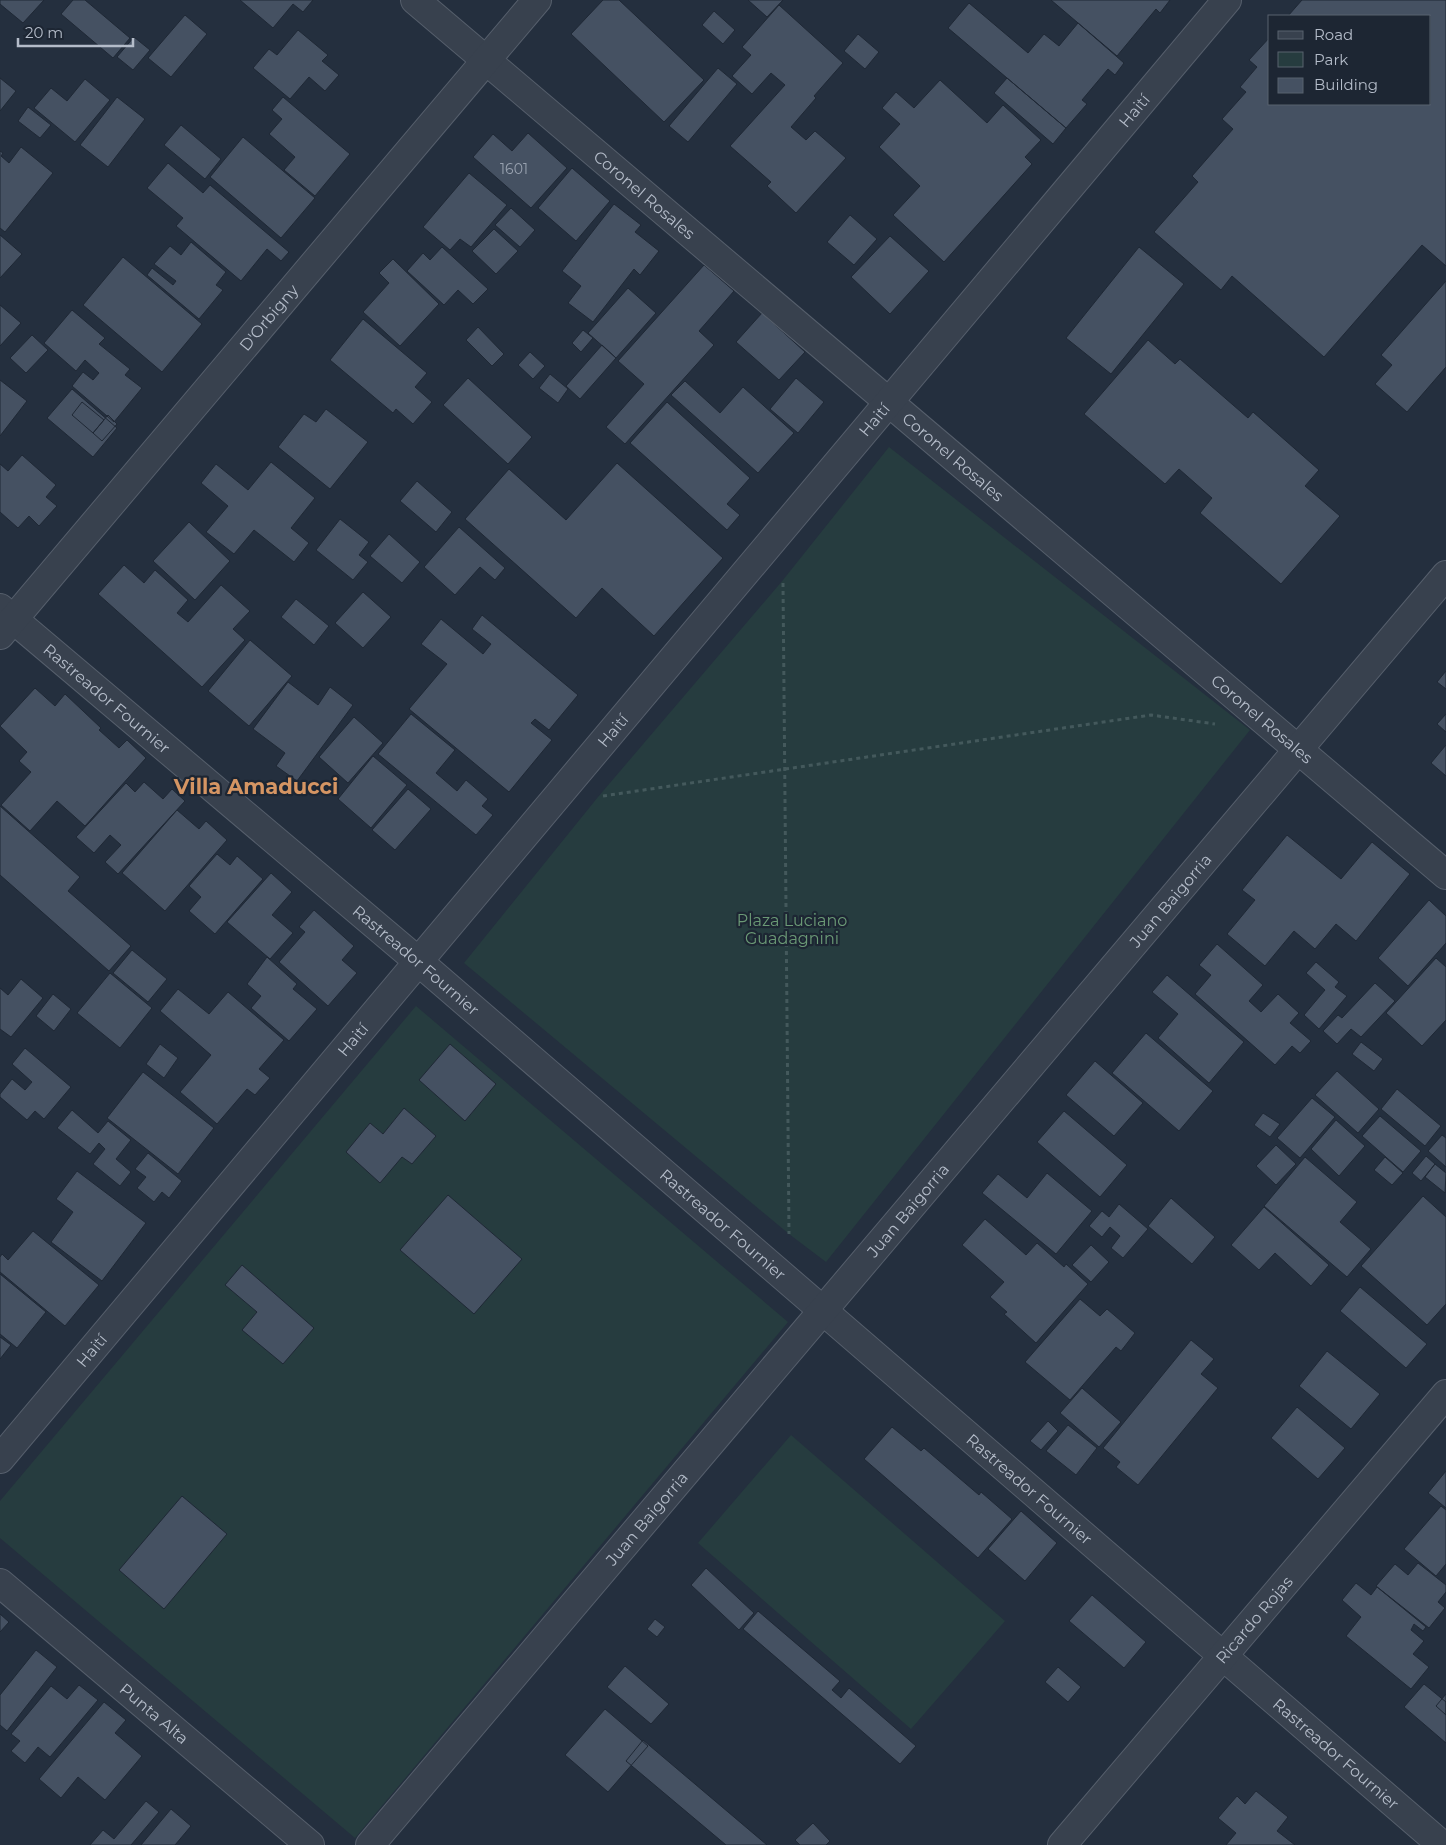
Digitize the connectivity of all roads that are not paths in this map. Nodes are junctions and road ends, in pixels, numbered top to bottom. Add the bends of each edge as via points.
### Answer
1 (415, 0) edge
2 (537, 0) edge
3 (1227, 0) edge
4 (486, 60) junction
5 (890, 402) junction
6 (1446, 575) edge
7 (4, 621) edge
8 (1298, 749) junction
9 (1446, 875) edge
10 (419, 962) junction
11 (823, 1310) junction
12 (1446, 1394) edge
13 (0, 1459) edge
14 (0, 1583) edge
15 (1223, 1656) junction
16 (310, 1845) edge
17 (370, 1845) edge
18 (1062, 1845) edge
19 (1442, 1845) edge

1 - 4 street, Coronel Rosales
2 - 4 street, D'Orbigny
3 - 5 street, Haití
4 - 5 street, Coronel Rosales
4 - 7 street, D'Orbigny
5 - 8 street, Coronel Rosales
5 - 10 street, Haití
6 - 8 street, Juan Baigorria
7 - 10 street, Rastreador Fournier
8 - 9 street, Coronel Rosales
8 - 11 street, Juan Baigorria
10 - 11 street, Rastreador Fournier
10 - 13 street, Haití
11 - 15 street, Rastreador Fournier
11 - 17 street, Juan Baigorria
12 - 15 street, Ricardo Rojas
14 - 16 street, Punta Alta
15 - 18 street, Ricardo Rojas
15 - 19 street, Rastreador Fournier

